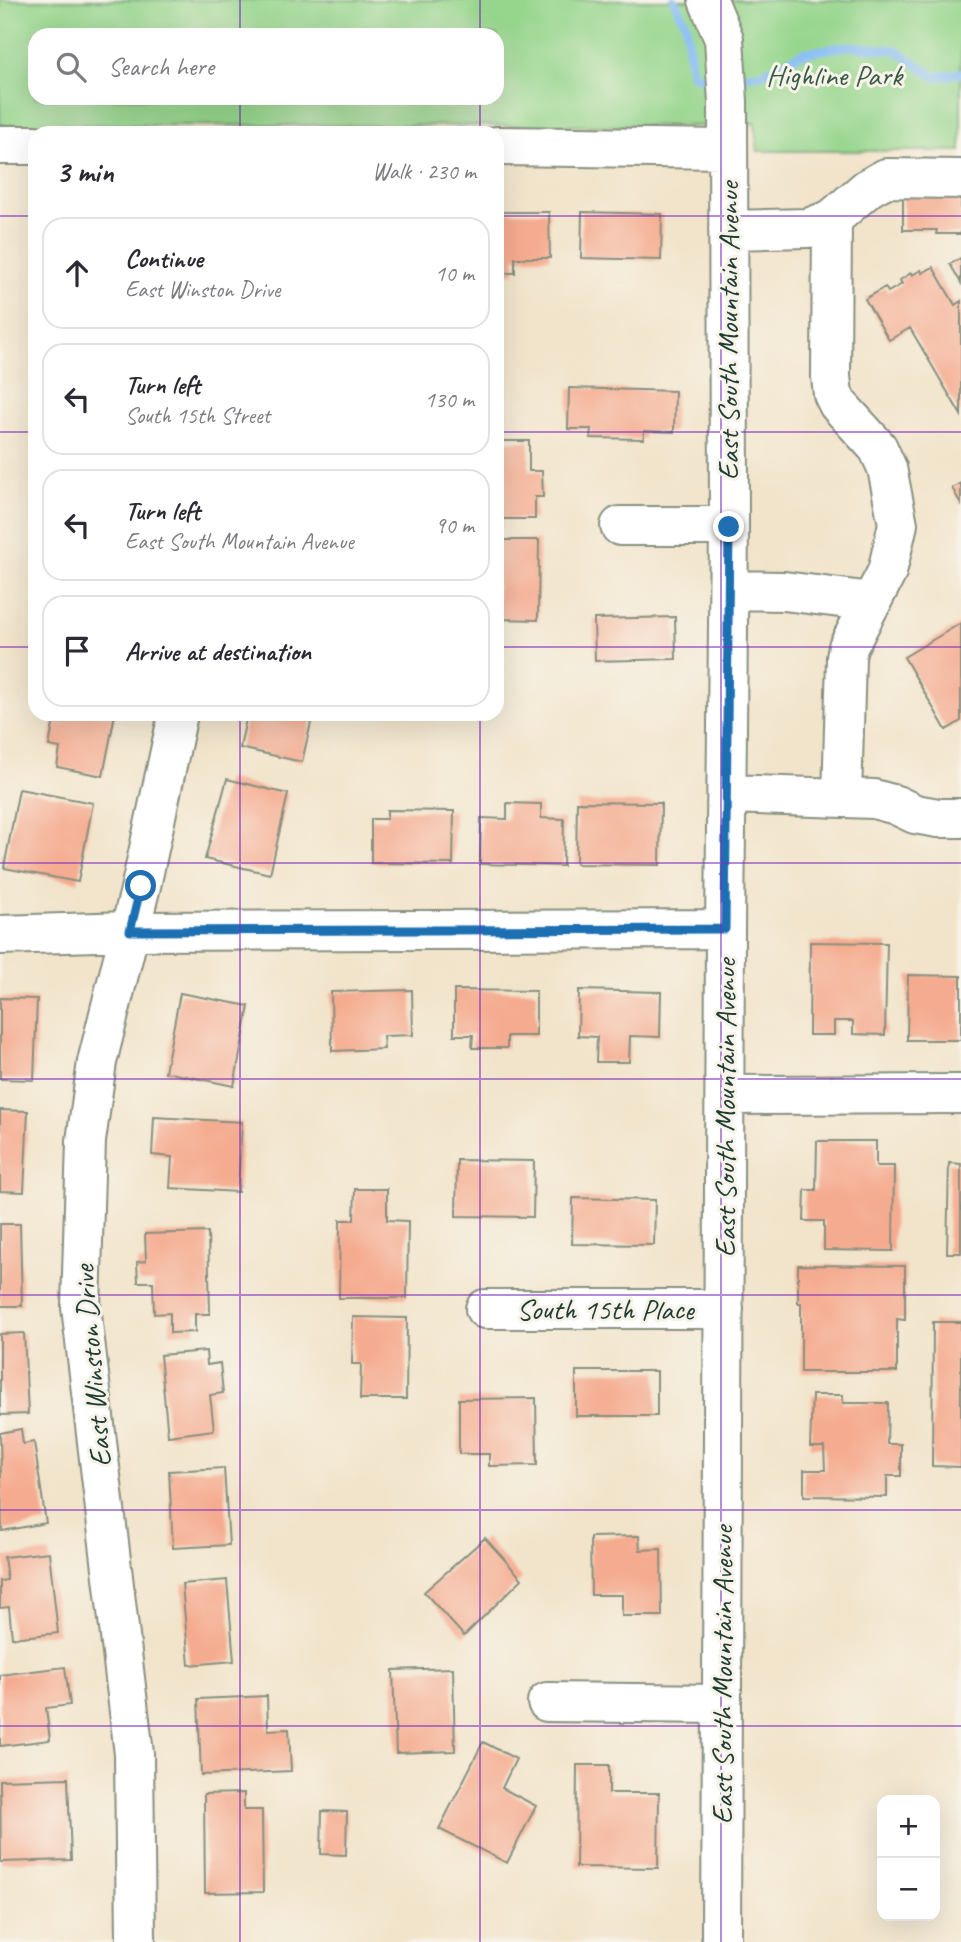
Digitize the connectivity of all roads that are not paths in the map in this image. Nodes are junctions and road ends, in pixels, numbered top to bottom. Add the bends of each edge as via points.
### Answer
1 (708, 0) edge
2 (0, 145) edge
3 (28, 145) edge
4 (504, 146) edge
5 (726, 149) junction
6 (961, 178) edge
7 (832, 219) junction
8 (728, 230) junction
9 (620, 526) dead end
10 (729, 527) junction
11 (729, 590) junction
12 (872, 603) junction
13 (176, 721) edge
14 (727, 794) junction
15 (842, 798) junction
16 (961, 818) edge
17 (725, 929) junction
18 (130, 931) junction
19 (0, 935) edge
20 (961, 1094) edge
21 (725, 1095) junction
22 (485, 1308) dead end
23 (724, 1309) junction
24 (547, 1702) dead end
25 (722, 1704) junction
26 (136, 1942) edge
27 (722, 1942) edge

1 - 5 street, East South Mountain Avenue via 724,39
2 - 3 street
4 - 5 street
5 - 8 street, East South Mountain Avenue
6 - 7 street via 886,178
7 - 8 street via 808,228
7 - 12 street via 833,394 878,448 887,468 898,524 887,572
8 - 10 street, East South Mountain Avenue
9 - 10 street
10 - 11 street, East South Mountain Avenue
11 - 12 street
11 - 14 street, East South Mountain Avenue
12 - 15 street via 846,658
13 - 18 street, East Winston Drive
14 - 15 street
14 - 17 street, East South Mountain Avenue
15 - 16 street via 874,799 915,814
17 - 18 street
17 - 21 street, East South Mountain Avenue
18 - 19 street
18 - 26 street, East Winston Drive via 97,1062 86,1141 81,1307 134,1754
20 - 21 street
21 - 23 street, East South Mountain Avenue
22 - 23 street, South 15th Place
23 - 25 street, East South Mountain Avenue
24 - 25 street
25 - 27 street, East South Mountain Avenue

